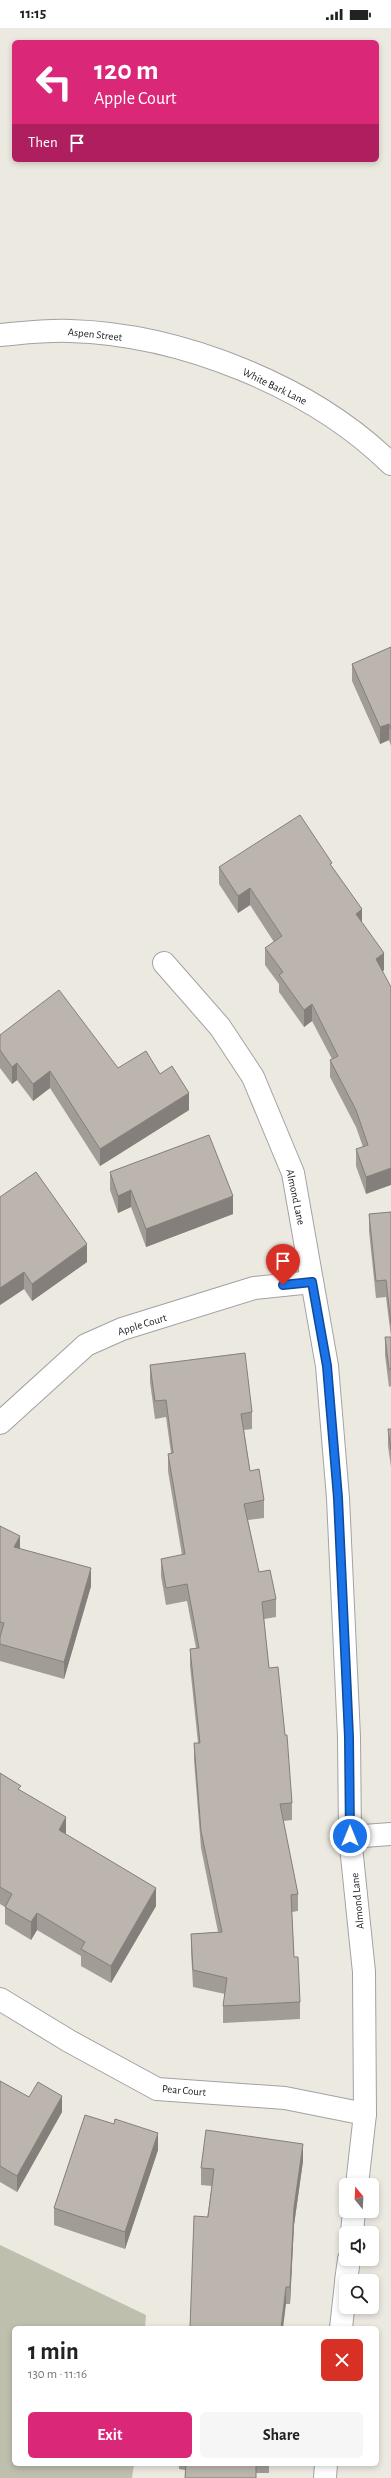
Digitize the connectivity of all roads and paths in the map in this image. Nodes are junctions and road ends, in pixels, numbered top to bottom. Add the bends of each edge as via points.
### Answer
1 (0, 335) edge
2 (189, 351) joint
3 (391, 464) edge
4 (164, 963) dead end
5 (312, 1282) junction
6 (0, 1423) edge
7 (391, 1834) edge
8 (350, 1836) junction
9 (0, 1999) edge
10 (365, 2114) junction
11 (358, 2178) edge
12 (343, 2314) edge
13 (341, 2326) edge
14 (326, 2466) edge
15 (325, 2478) edge

1 - 2 street, Aspen Street via 70,331 141,339
2 - 3 street, White Bark Lane via 301,397 373,446
4 - 5 street, Almond Lane via 220,1027 253,1077 293,1173
5 - 6 street, Apple Court via 254,1288 122,1329 86,1345
5 - 8 street, Almond Lane via 327,1366 338,1498 349,1737
7 - 8 street
8 - 10 street, Almond Lane via 364,1972
9 - 10 street, Pear Court via 69,2041 157,2089 285,2098
10 - 11 street, Almond Lane
12 - 13 street
14 - 15 street

